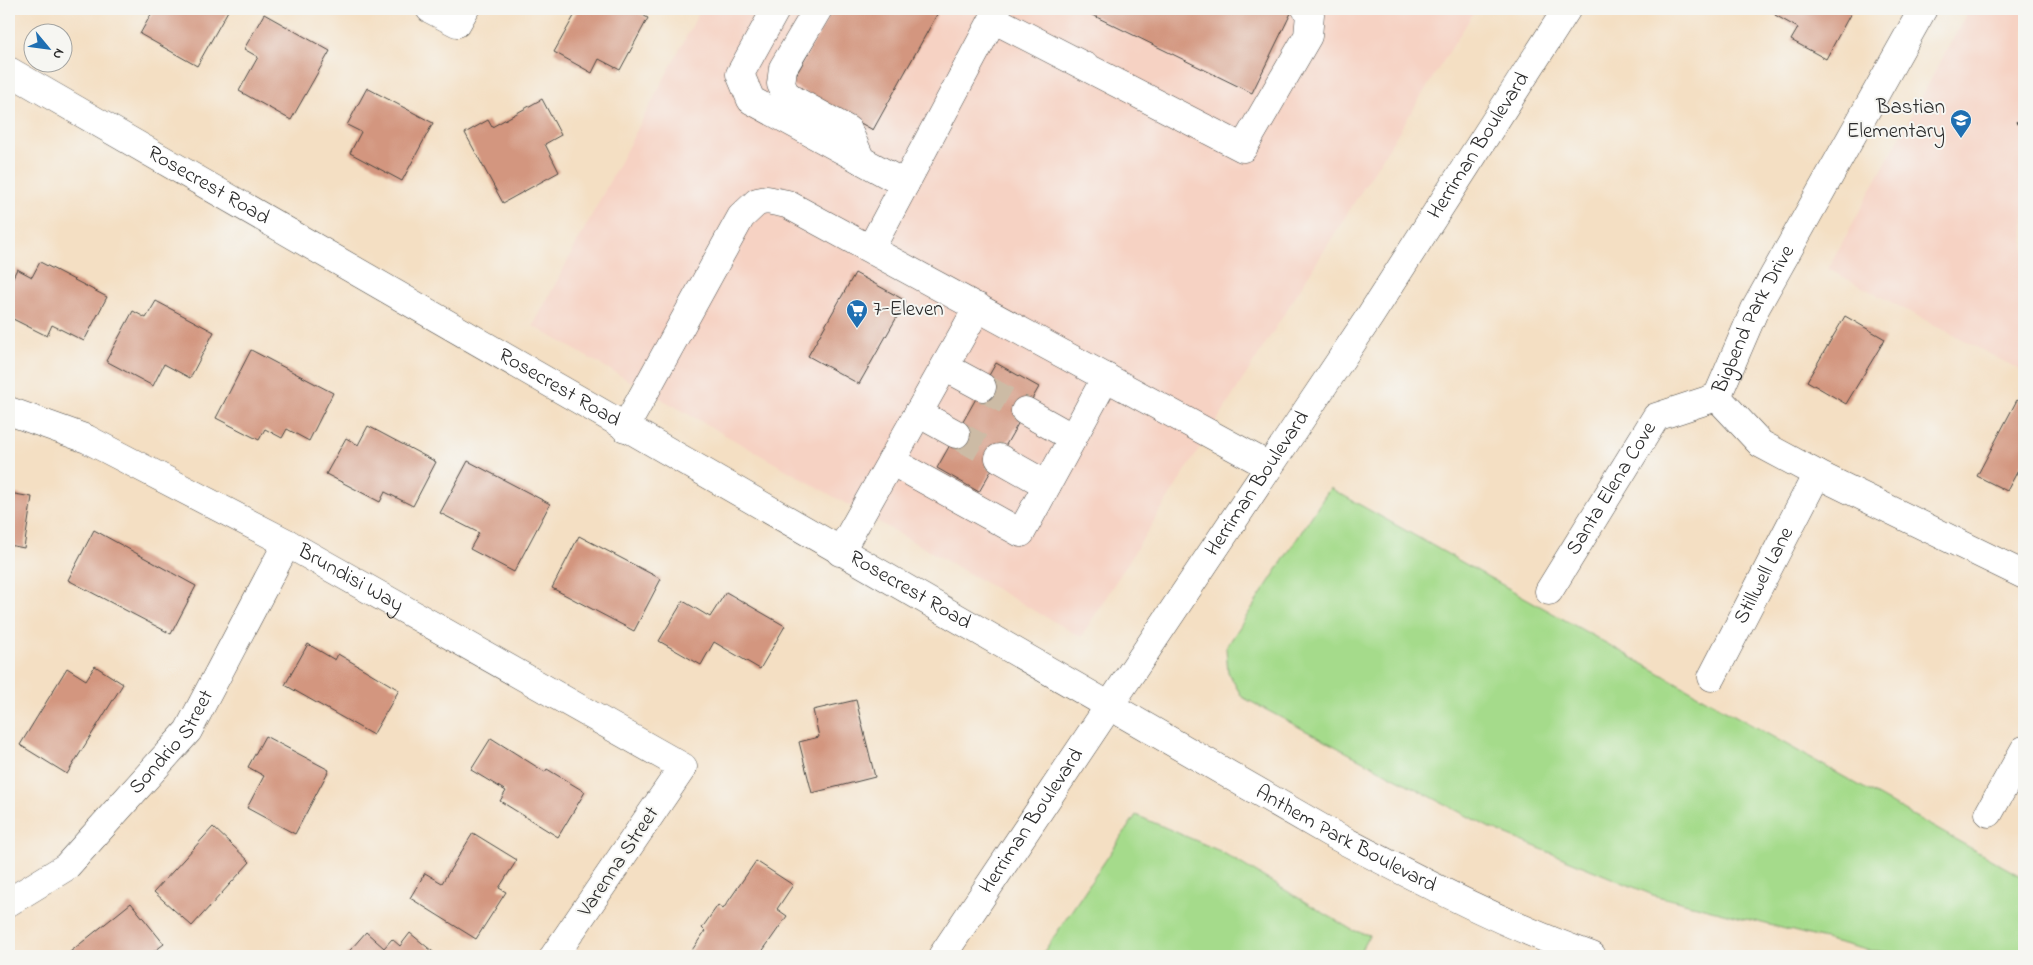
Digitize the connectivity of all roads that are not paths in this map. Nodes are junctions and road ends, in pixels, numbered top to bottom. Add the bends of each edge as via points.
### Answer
1 (430, 9) edge
2 (465, 9) edge
3 (776, 9) edge
4 (818, 9) edge
5 (1306, 9) edge
6 (1331, 9) edge
7 (1568, 9) edge
8 (1923, 9) edge
9 (996, 14) edge
10 (1308, 36) junction
11 (9, 71) edge
12 (861, 160) junction
13 (905, 184) junction
14 (870, 248) junction
15 (978, 307) junction
16 (945, 367) junction
17 (1106, 377) junction
18 (982, 387) tunnel mouth
19 (1717, 397) junction
20 (9, 411) edge
21 (1025, 411) tunnel mouth
22 (918, 413) junction
23 (626, 428) junction
24 (956, 434) tunnel mouth
25 (1073, 438) junction
26 (999, 458) tunnel mouth
27 (891, 461) junction
28 (1269, 466) junction
29 (1817, 474) junction
30 (1047, 485) junction
31 (287, 544) junction
32 (840, 552) junction
33 (2024, 574) edge
34 (1549, 591) dead end
35 (1712, 677) dead end
36 (1108, 706) junction
37 (2024, 750) edge
38 (683, 767) joint
39 (1989, 814) dead end
40 (9, 902) edge
41 (554, 956) edge
42 (942, 956) edge
43 (1592, 956) edge

1 - 2 main road via 457,23
3 - 12 main road via 740,74 751,100
4 - 12 main road via 783,68 781,84 785,93 794,100 848,130
5 - 10 main road via 1310,14
6 - 10 main road via 1320,28
7 - 28 main road, Herriman Boulevard
8 - 19 main road, Bigbend Park Drive via 1755,309
9 - 10 main road via 1243,148
9 - 13 main road
11 - 23 main road, Rosecrest Road
12 - 13 main road
13 - 14 main road
14 - 15 main road
14 - 23 main road via 787,204 767,200 757,202 741,217
15 - 16 main road
15 - 17 main road
16 - 18 main road
16 - 22 main road
17 - 25 main road
17 - 28 main road
19 - 29 main road, Bigbend Park Drive via 1761,444
19 - 34 main road, Santa Elena Cove via 1656,417
20 - 31 main road, Brundisi Way via 86,439
21 - 25 main road
22 - 24 main road
22 - 27 main road
23 - 32 main road, Rosecrest Road
25 - 30 main road
26 - 30 main road
27 - 30 main road via 1021,533
27 - 32 main road
28 - 36 main road, Herriman Boulevard
29 - 33 main road, Bigbend Park Drive
29 - 35 main road, Stillwell Lane
31 - 38 main road, Brundisi Way
31 - 40 main road, Sondrio Street via 188,731 66,867
32 - 36 main road, Rosecrest Road
36 - 42 main road, Herriman Boulevard
36 - 43 main road, Anthem Park Boulevard via 1330,833 1439,890 1551,942
37 - 39 main road
38 - 41 main road, Varenna Street

